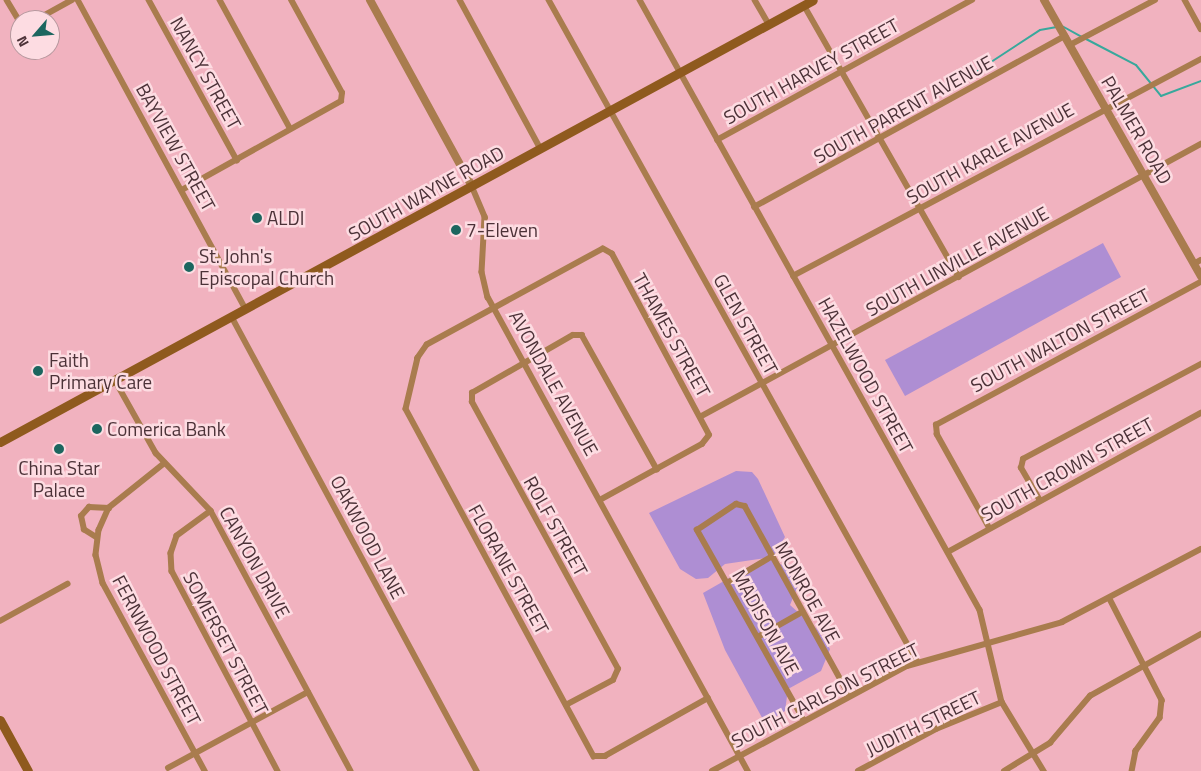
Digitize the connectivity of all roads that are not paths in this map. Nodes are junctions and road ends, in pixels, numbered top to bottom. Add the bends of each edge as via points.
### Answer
1 (72, 0) edge
2 (78, 0) edge
3 (150, 0) edge
4 (220, 0) edge
5 (291, 0) edge
6 (370, 0) edge
7 (460, 0) edge
8 (549, 0) edge
9 (640, 0) edge
10 (755, 0) edge
11 (813, 0) edge
12 (972, 0) edge
13 (1044, 0) edge
14 (1155, 0) edge
15 (1185, 0) edge
16 (804, 5) junction
17 (54, 10) edge
18 (769, 24) junction
19 (1201, 29) edge
20 (1065, 36) junction
21 (1070, 45) junction
22 (1201, 59) edge
23 (842, 71) junction
24 (680, 73) junction
25 (1106, 110) junction
26 (611, 111) junction
27 (290, 128) junction
28 (880, 138) junction
29 (717, 140) junction
30 (1201, 144) edge
31 (542, 149) junction
32 (237, 160) junction
33 (1144, 176) junction
34 (472, 186) junction
35 (182, 190) junction
36 (754, 207) junction
37 (920, 208) junction
38 (1198, 262) edge
39 (793, 276) junction
40 (1201, 276) edge
41 (959, 277) junction
42 (1201, 282) edge
43 (494, 308) junction
44 (246, 309) junction
45 (232, 317) junction
46 (832, 346) junction
47 (524, 362) junction
48 (1201, 364) edge
49 (115, 380) junction
50 (762, 384) junction
51 (1201, 413) edge
52 (700, 417) junction
53 (0, 442) edge
54 (164, 464) junction
55 (657, 469) junction
56 (600, 500) junction
57 (1040, 501) junction
58 (109, 508) junction
59 (211, 511) junction
60 (989, 528) junction
61 (96, 538) junction
62 (701, 539) joint
63 (1201, 549) edge
64 (948, 552) junction
65 (771, 556) junction
66 (727, 583) junction
67 (67, 584) dead end
68 (1110, 599) junction
69 (802, 612) junction
70 (0, 621) edge
71 (1201, 634) edge
72 (758, 637) junction
73 (986, 643) junction
74 (917, 662) junction
75 (1146, 665) junction
76 (308, 692) junction
77 (850, 696) junction
78 (708, 698) junction
79 (1002, 702) junction
80 (566, 705) junction
81 (0, 720) edge
82 (804, 721) junction
83 (252, 722) junction
84 (195, 753) junction
85 (1032, 755) junction
86 (740, 756) junction
87 (168, 768) dead end
88 (28, 771) edge
89 (205, 771) edge
90 (278, 771) edge
91 (351, 771) edge
92 (477, 771) edge
93 (712, 771) edge
94 (748, 771) edge
95 (858, 771) edge
96 (1004, 771) edge
97 (1044, 771) edge
98 (1132, 771) edge

1 - 17 street
2 - 35 street, BAYVIEW STREET
3 - 32 street, NANCY STREET
4 - 27 street
5 - 27 street via 342,98
6 - 34 street, AVONDALE AVENUE
7 - 31 street
8 - 26 street, GLEN STREET
9 - 24 street, HAZELWOOD STREET
10 - 18 street
11 - 16 main road, SOUTH WAYNE ROAD
12 - 23 street, SOUTH HARVEY STREET
13 - 20 street, PALMER ROAD
14 - 21 street
15 - 19 street
16 - 18 main road, SOUTH WAYNE ROAD
16 - 23 street
18 - 24 main road, SOUTH WAYNE ROAD
20 - 21 street, PALMER ROAD
20 - 28 street, SOUTH PARENT AVENUE
21 - 25 street, PALMER ROAD
22 - 25 street, SOUTH KARLE AVENUE
23 - 28 street
23 - 29 street, SOUTH HARVEY STREET
24 - 26 main road, SOUTH WAYNE ROAD
24 - 29 street, HAZELWOOD STREET
25 - 33 street, PALMER ROAD
25 - 37 street, SOUTH KARLE AVENUE via 1098,110
26 - 31 main road, SOUTH WAYNE ROAD
26 - 50 street, GLEN STREET
27 - 32 street
28 - 36 street, SOUTH PARENT AVENUE
28 - 37 street
29 - 36 street, HAZELWOOD STREET
30 - 33 street, SOUTH LINVILLE AVENUE
31 - 34 main road, SOUTH WAYNE ROAD
32 - 35 street
33 - 38 street, PALMER ROAD
33 - 41 street, SOUTH LINVILLE AVENUE
34 - 43 street, AVONDALE AVENUE via 485,217 482,278
34 - 44 main road, SOUTH WAYNE ROAD
35 - 44 street, BAYVIEW STREET
36 - 39 street, HAZELWOOD STREET
37 - 39 street, SOUTH KARLE AVENUE
37 - 41 street
38 - 40 street, PALMER ROAD
39 - 46 street, HAZELWOOD STREET
41 - 46 street, SOUTH LINVILLE AVENUE
42 - 60 street, SOUTH WALTON STREET via 935,427
43 - 47 street, AVONDALE AVENUE
43 - 52 street, THAMES STREET via 598,250 608,250
43 - 80 street, FLORANE STREET via 423,349 406,409
44 - 45 main road, SOUTH WAYNE ROAD
45 - 49 main road, SOUTH WAYNE ROAD
45 - 92 street, OAKWOOD LANE
46 - 50 street, SOUTH LINVILLE AVENUE
46 - 64 street, HAZELWOOD STREET
47 - 55 street via 581,334
47 - 56 street, AVONDALE AVENUE
47 - 80 street, ROLF STREET via 476,388 471,400 618,668 613,680
48 - 57 street via 1023,459 1021,468
49 - 53 main road, SOUTH WAYNE ROAD
49 - 54 street, CANYON DRIVE
50 - 52 street, SOUTH LINVILLE AVENUE
50 - 74 street, GLEN STREET
51 - 57 street, SOUTH CROWN STREET
52 - 55 street, THAMES STREET via 708,433 707,441
54 - 58 street
54 - 59 street, CANYON DRIVE
55 - 56 street, THAMES STREET
56 - 78 street, AVONDALE AVENUE
57 - 60 street, SOUTH CROWN STREET
58 - 61 street
58 - 61 street, FERNWOOD STREET via 89,507 81,516 84,530
59 - 76 street, CANYON DRIVE
59 - 83 street, SOMERSET STREET via 177,536 171,568
60 - 64 street, SOUTH CROWN STREET
61 - 84 street, FERNWOOD STREET via 103,583
62 - 65 street, MONROE AVE via 699,525 741,503
62 - 66 street, MADISON AVE
63 - 68 street, SOUTH CARLSON STREET
64 - 73 street, HAZELWOOD STREET via 982,614
65 - 66 street
65 - 69 street, MONROE AVE
66 - 72 street, MADISON AVE
67 - 70 street
68 - 73 street, SOUTH CARLSON STREET via 1049,627
68 - 75 street
69 - 72 street
69 - 77 street, MONROE AVE
71 - 75 street
72 - 82 street, MADISON AVE
73 - 74 street, SOUTH CARLSON STREET
73 - 79 street, HAZELWOOD STREET
74 - 77 street, SOUTH CARLSON STREET
75 - 85 street via 1090,696 1061,732
75 - 98 street via 1158,689 1162,710 1136,751
76 - 83 street
76 - 91 street, CANYON DRIVE
77 - 82 street, SOUTH CARLSON STREET
78 - 80 street, FLORANE STREET via 598,758
78 - 86 street, AVONDALE AVENUE
79 - 85 street, HAZELWOOD STREET
79 - 95 street, JUDITH STREET via 936,729
81 - 88 main road
82 - 86 street, SOUTH CARLSON STREET
83 - 84 street
83 - 90 street, SOMERSET STREET
84 - 87 street
84 - 89 street, FERNWOOD STREET
85 - 96 street
85 - 97 street, HAZELWOOD STREET
86 - 93 street, SOUTH CARLSON STREET
86 - 94 street, AVONDALE AVENUE

